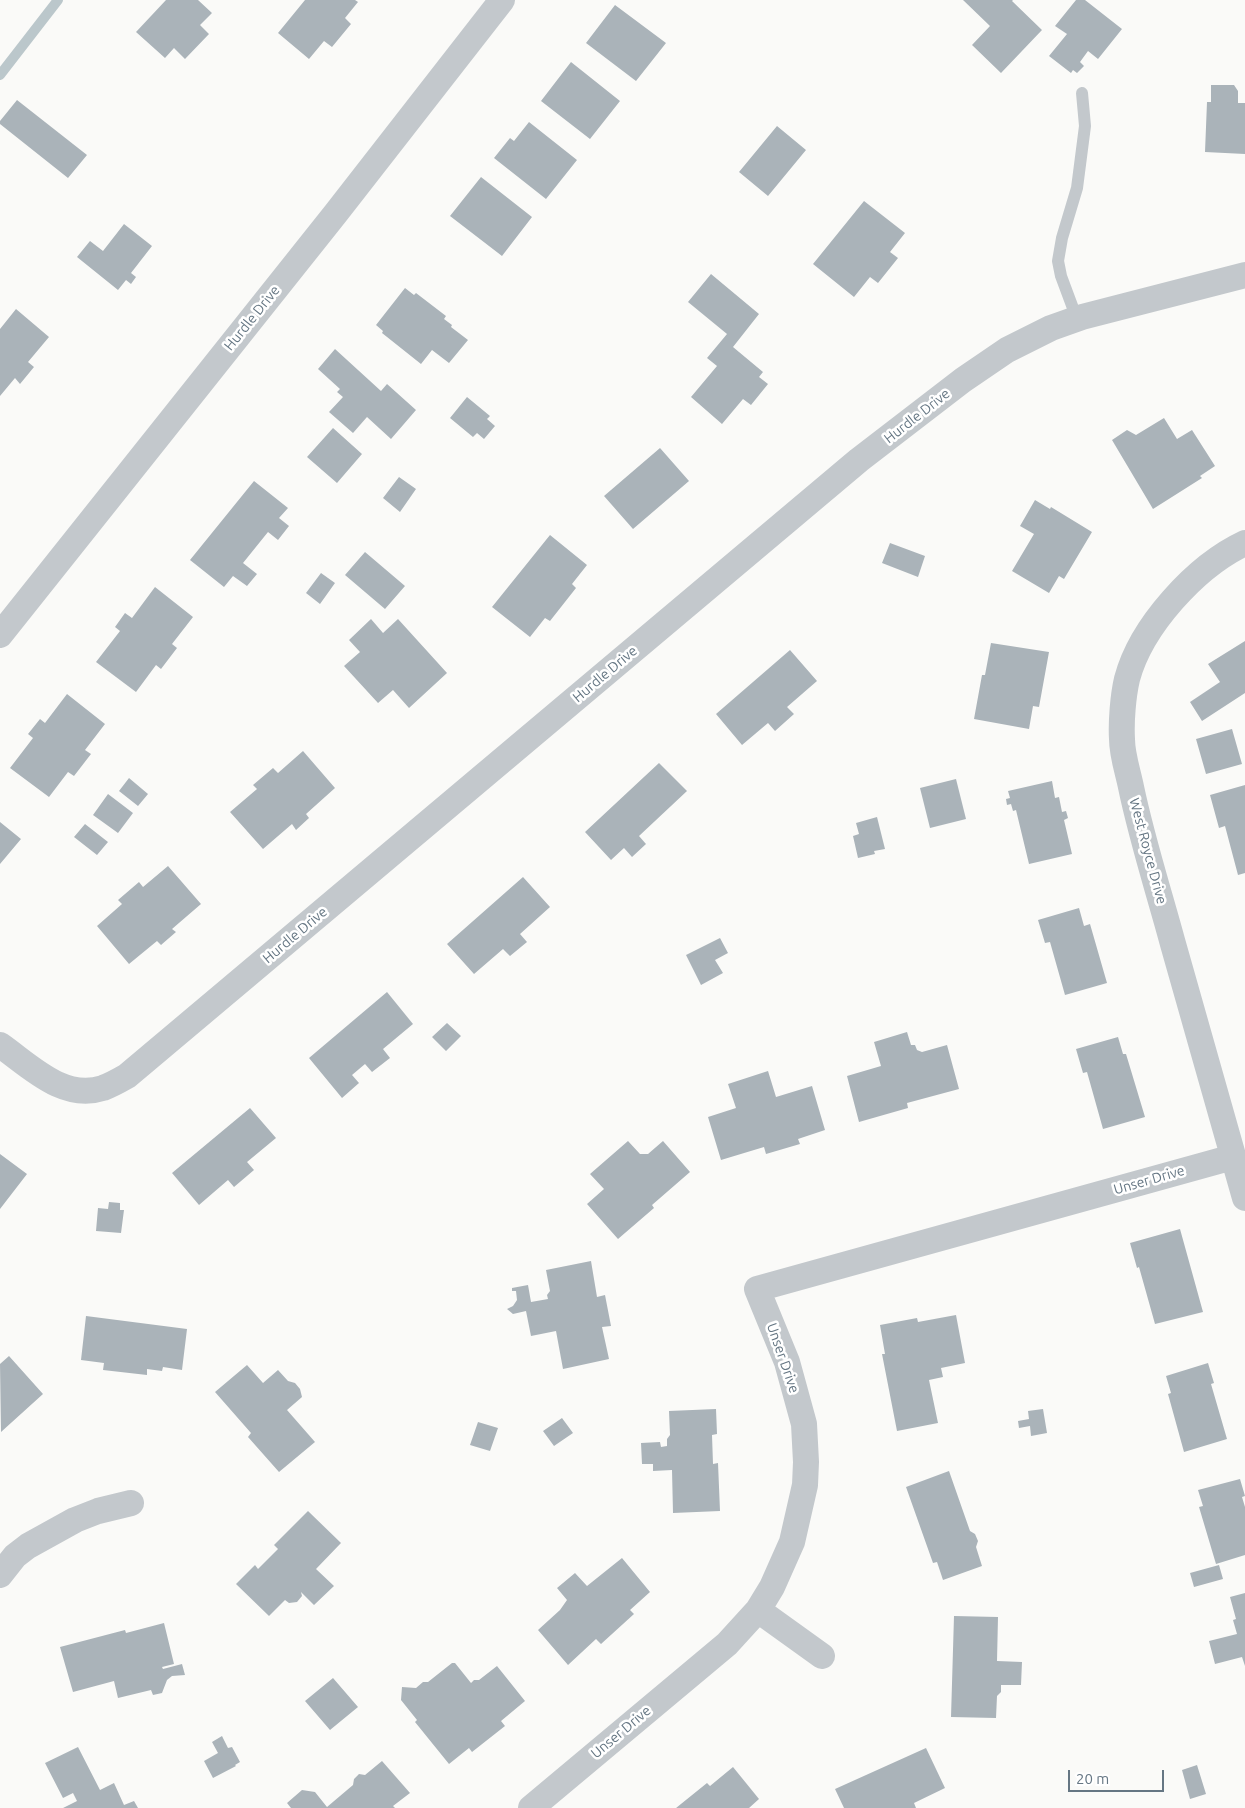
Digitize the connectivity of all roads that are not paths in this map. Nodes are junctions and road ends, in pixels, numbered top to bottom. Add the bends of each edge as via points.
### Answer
1 (502, 0) edge
2 (1082, 93) dead end
3 (1245, 275) edge
4 (1077, 319) junction
5 (1245, 543) edge
6 (0, 635) edge
7 (0, 1045) edge
8 (1233, 1157) junction
9 (1245, 1198) edge
10 (131, 1503) dead end
11 (0, 1575) edge
12 (758, 1610) junction
13 (822, 1656) dead end
14 (531, 1808) edge

1 - 6 street, Hurdle Drive
2 - 4 lane via 1086,126 1077,188 1058,261
3 - 4 street, Hurdle Drive
4 - 7 street, Hurdle Drive via 1007,350 859,460 127,1076 103,1088 82,1092 67,1089 45,1078
5 - 8 street, West Royce Drive via 1206,567 1163,611 1138,650 1127,679 1122,724 1122,741 1138,817
8 - 9 street, West Royce Drive
8 - 12 street, Unser Drive via 757,1289 787,1362 804,1424 806,1462 805,1485 792,1542
10 - 11 street via 75,1520 28,1546
12 - 13 street
12 - 14 street, Unser Drive via 727,1644

